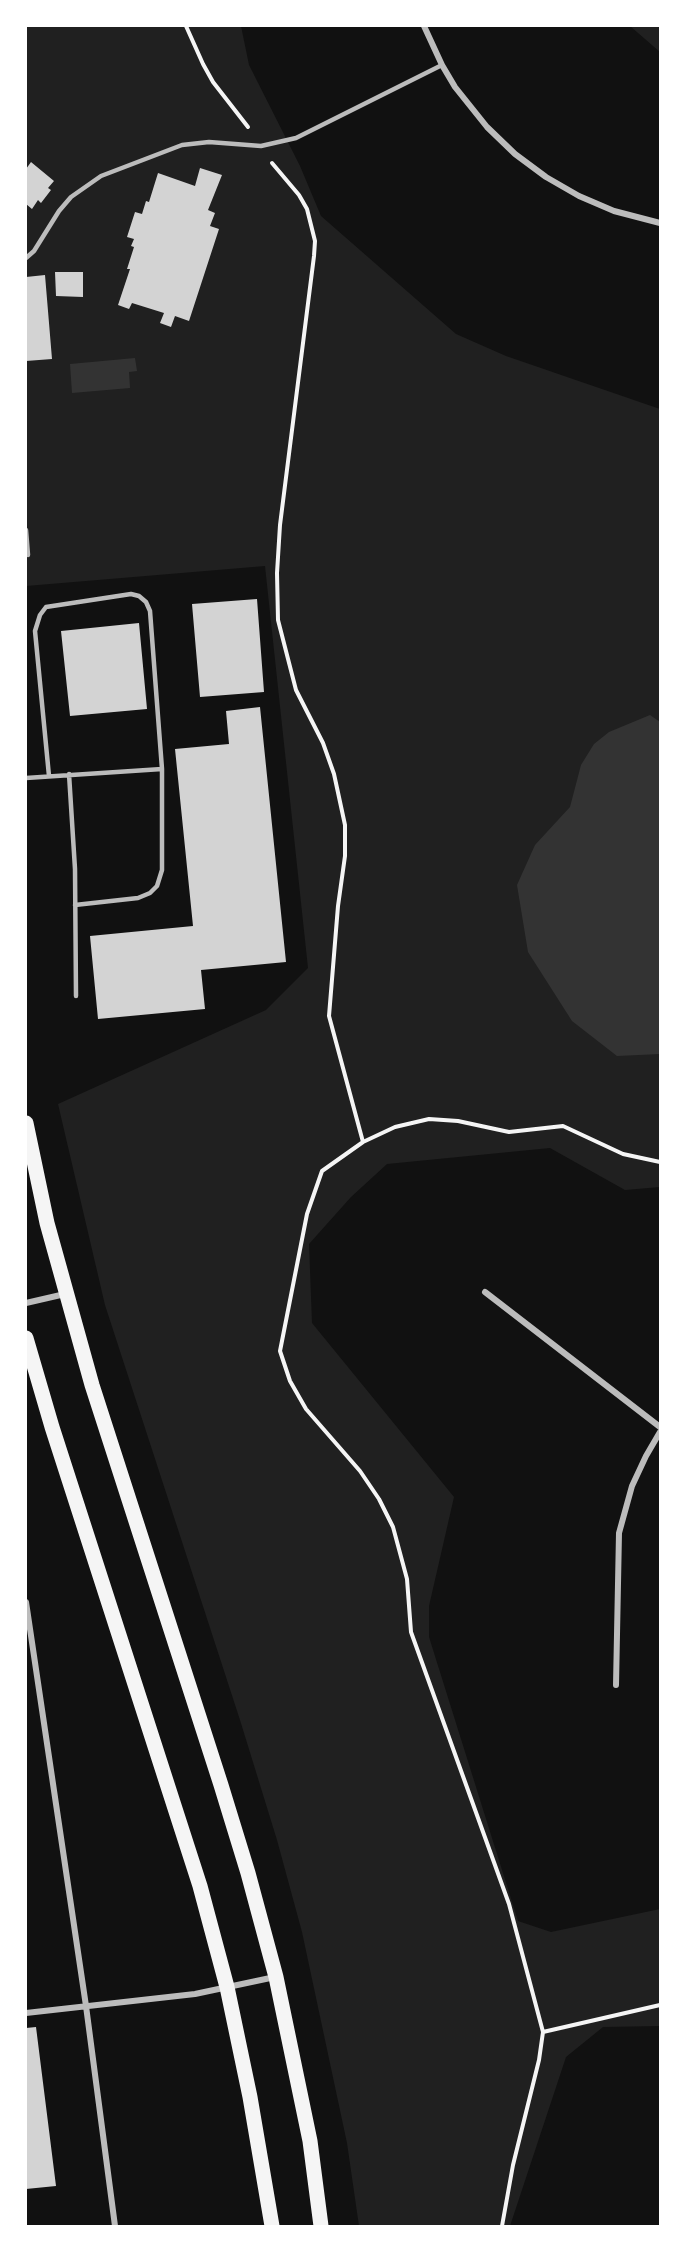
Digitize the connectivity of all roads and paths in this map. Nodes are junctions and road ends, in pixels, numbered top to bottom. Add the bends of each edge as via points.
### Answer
1 (186, 26) edge
2 (424, 26) edge
3 (442, 65) junction
4 (261, 146) junction
5 (660, 224) edge
6 (26, 258) edge
7 (26, 530) edge
8 (28, 555) dead end
9 (162, 769) junction
10 (69, 774) junction
11 (49, 776) junction
12 (26, 778) edge
13 (75, 904) junction
14 (76, 996) dead end
15 (26, 1123) edge
16 (363, 1142) junction
17 (660, 1162) edge
18 (485, 1292) dead end
19 (65, 1294) junction
20 (26, 1303) edge
21 (26, 1338) edge
22 (660, 1429) edge
23 (26, 1602) edge
24 (29, 1655) edge
25 (616, 1685) dead end
26 (276, 1977) junction
27 (227, 1987) junction
28 (660, 2005) edge
29 (86, 2006) junction
30 (26, 2013) edge
31 (543, 2032) junction
32 (115, 2226) edge
33 (272, 2226) edge
34 (321, 2226) edge
35 (502, 2226) edge

1 - 4 path via 213,82
2 - 3 street
3 - 4 lane via 296,138
3 - 5 street via 487,127 546,177 614,211
4 - 6 lane via 209,142 182,145 101,176 71,197
4 - 16 path via 307,209 315,241 280,525 278,620 296,690 323,743 345,825 329,1017
7 - 8 lane
9 - 10 lane
9 - 11 lane via 150,611 146,602 131,594 46,606 40,615 35,631
9 - 13 lane via 162,870 157,886 138,898
10 - 11 lane
10 - 13 lane
11 - 12 lane
13 - 14 lane
15 - 19 main road
16 - 17 path via 395,1127 429,1119 509,1132 563,1126 623,1155
16 - 31 path via 322,1172 307,1214 280,1351 290,1381 306,1409 360,1471 393,1527 406,1580 411,1632 509,1904
18 - 22 street
19 - 20 street
19 - 26 main road via 228,1807
21 - 27 main road via 200,1887
22 - 25 street via 632,1486 618,1533
23 - 24 street
24 - 29 street
26 - 27 street
26 - 34 main road via 310,2141
27 - 29 street
27 - 33 main road
28 - 31 path
29 - 30 street
29 - 32 street
31 - 35 path

